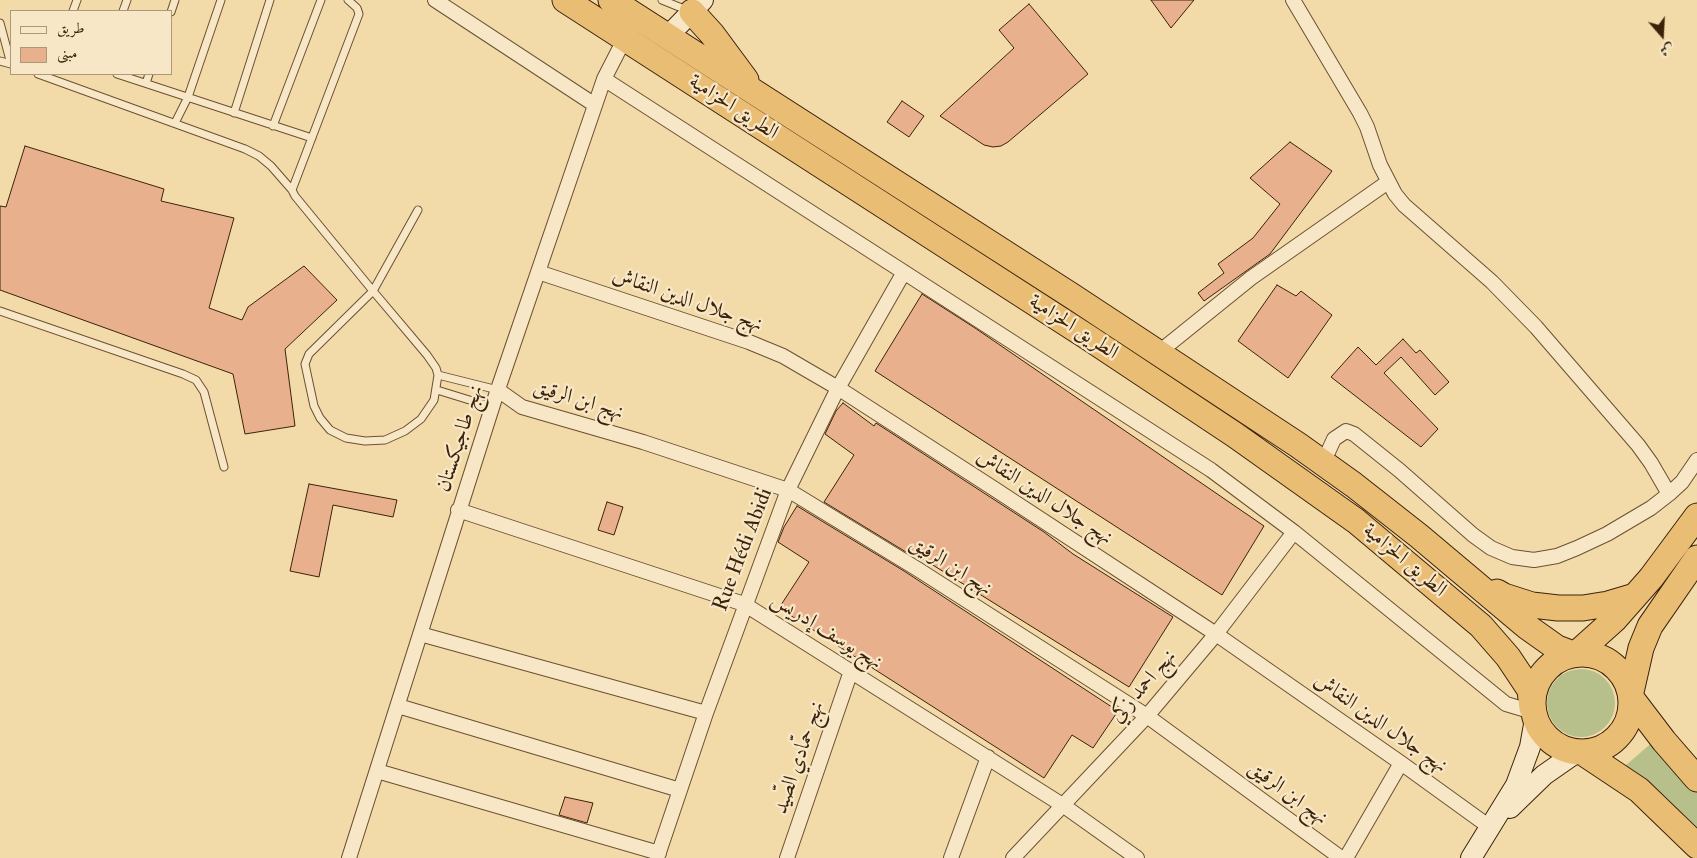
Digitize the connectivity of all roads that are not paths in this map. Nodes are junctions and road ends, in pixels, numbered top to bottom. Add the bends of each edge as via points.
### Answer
1 (221, 0) edge
2 (270, 0) edge
3 (321, 0) edge
4 (348, 0) edge
5 (434, 0) edge
6 (565, 0) edge
7 (662, 0) edge
8 (1293, 0) edge
9 (618, 2) edge
10 (697, 6) edge
11 (0, 23) edge
12 (667, 37) junction
13 (625, 38) junction
14 (10, 60) edge
15 (41, 75) edge
16 (120, 75) edge
17 (149, 75) edge
18 (604, 79) junction
19 (146, 83) junction
20 (188, 97) junction
21 (761, 97) junction
22 (595, 105) junction
23 (234, 113) junction
24 (175, 123) junction
25 (273, 126) junction
26 (312, 138) junction
27 (1388, 182) junction
28 (292, 190) junction
29 (418, 210) dead end
30 (538, 272) junction
31 (904, 272) junction
32 (372, 291) junction
33 (0, 311) edge
34 (1158, 353) junction
35 (438, 375) junction
36 (838, 388) junction
37 (437, 390) junction
38 (498, 390) junction
39 (492, 406) junction
40 (522, 407) junction
41 (1697, 460) edge
42 (1323, 463) junction
43 (224, 467) dead end
44 (788, 490) junction
45 (1669, 494) junction
46 (458, 510) junction
47 (1697, 516) edge
48 (1294, 532) junction
49 (1697, 558) edge
50 (1456, 566) junction
51 (1635, 596) junction
52 (744, 604) junction
53 (420, 634) junction
54 (1216, 634) junction
55 (1575, 654) junction
56 (851, 671) junction
57 (1631, 696) junction
58 (398, 706) junction
59 (706, 713) junction
60 (1533, 713) junction
61 (1147, 716) junction
62 (1580, 752) junction
63 (988, 757) junction
64 (1401, 763) junction
65 (377, 771) junction
66 (1697, 779) edge
67 (680, 790) junction
68 (1064, 806) junction
69 (1491, 828) junction
70 (1697, 846) edge
71 (658, 856) edge
72 (349, 858) edge
73 (787, 858) edge
74 (951, 858) edge
75 (1013, 858) edge
76 (1137, 858) edge
77 (1341, 858) edge
78 (1346, 858) edge
79 (1471, 858) edge

1 - 20 lane
2 - 23 lane
3 - 25 lane
4 - 26 lane via 359,14
5 - 22 street
6 - 13 highway, الطريق الحزامية
7 - 10 lane
8 - 27 street via 1364,120
9 - 12 highway, الطريق الحزامية
10 - 12 main road
10 - 21 highway via 706,26
11 - 14 lane
12 - 21 highway, الطريق الحزامية
13 - 18 street, نهج طاجيكستان
13 - 60 highway, الطريق الحزامية via 1089,338 1235,435 1356,521 1480,626 1508,657 1530,690
15 - 24 lane
16 - 19 lane
17 - 19 lane
18 - 22 street, نهج طاجيكستان
18 - 31 street
19 - 20 lane
20 - 23 lane
20 - 24 lane
21 - 34 highway, الطريق الحزامية
22 - 30 street, نهج طاجيكستان
23 - 25 lane
24 - 28 lane via 259,156
25 - 26 lane
26 - 28 lane
27 - 34 street via 1251,278
27 - 45 street via 1404,205 1492,282 1536,327 1638,445
28 - 32 lane
29 - 32 lane
30 - 36 street, نهج جلال الدين النقاش via 750,342 783,356
30 - 38 street, نهج طاجيكستان
31 - 36 street, Rue Hédi Abidi
31 - 48 street via 1211,470
32 - 35 lane via 426,355
32 - 37 lane via 310,354 305,364 314,406 320,418 330,430 346,438 386,440 421,419
33 - 43 lane via 196,380 204,392
34 - 42 highway, الطريق الحزامية
35 - 37 lane
35 - 38 lane
36 - 44 street, Rue Hédi Abidi
36 - 54 street, نهج جلال الدين النقاش
37 - 39 lane
38 - 39 street, نهج طاجيكستان
38 - 40 street, نهج ابن الرقيق
39 - 40 street
39 - 46 street, نهج طاجيكستان
40 - 44 street, نهج ابن الرقيق via 643,442
41 - 45 street
42 - 45 street via 1334,439 1346,432 1354,434 1491,548 1512,557 1534,560 1557,556 1592,541 1651,508
42 - 50 highway, الطريق الحزامية
44 - 52 street, Rue Hédi Abidi
44 - 61 street, نهج ابن الرقيق
46 - 52 street, نهج يوسف إدريس
46 - 53 street, نهج طاجيكستان
47 - 51 highway
48 - 54 street, نهج احمد زكي
48 - 60 street via 1502,700
49 - 57 highway via 1650,626 1641,648
50 - 51 highway via 1504,596 1532,605 1583,608
50 - 55 highway, الطريق الحزامية via 1526,626 1557,648
51 - 55 highway via 1614,620
52 - 56 street, نهج يوسف إدريس
52 - 59 street, Rue Hédi Abidi
53 - 58 street, نهج طاجيكستان
53 - 59 street
54 - 61 street, نهج احمد زكي
54 - 64 street, نهج جلال الدين النقاش
55 - 57 highway, الطريق الحزامية via 1598,656 1617,667 1626,679
55 - 60 highway via 1547,667 1538,679 1533,693
56 - 63 street, نهج يوسف إدريس
56 - 73 street, نهج حمّادي الصّيد
57 - 62 highway via 1630,715 1624,730 1613,742 1598,750
57 - 66 highway, الطريق الحزامية
58 - 65 street, نهج طاجيكستان
58 - 67 street
59 - 67 street, Rue Hédi Abidi
60 - 62 highway, الطريق الحزامية via 1541,732 1551,742 1563,749
60 - 69 main road via 1530,747 1522,772
61 - 68 street, نهج احمد زكي
61 - 77 street, نهج ابن الرقيق
62 - 69 main road via 1544,775
62 - 70 highway, الطريق الحزامية via 1639,790
63 - 68 street, نهج يوسف إدريس
63 - 74 street
64 - 69 street, نهج جلال الدين النقاش
64 - 78 street
65 - 71 street
65 - 72 street, نهج طاجيكستان
67 - 71 street, Rue Hédi Abidi
68 - 75 street, نهج احمد زكي
68 - 76 street, نهج يوسف إدريس
69 - 79 main road

